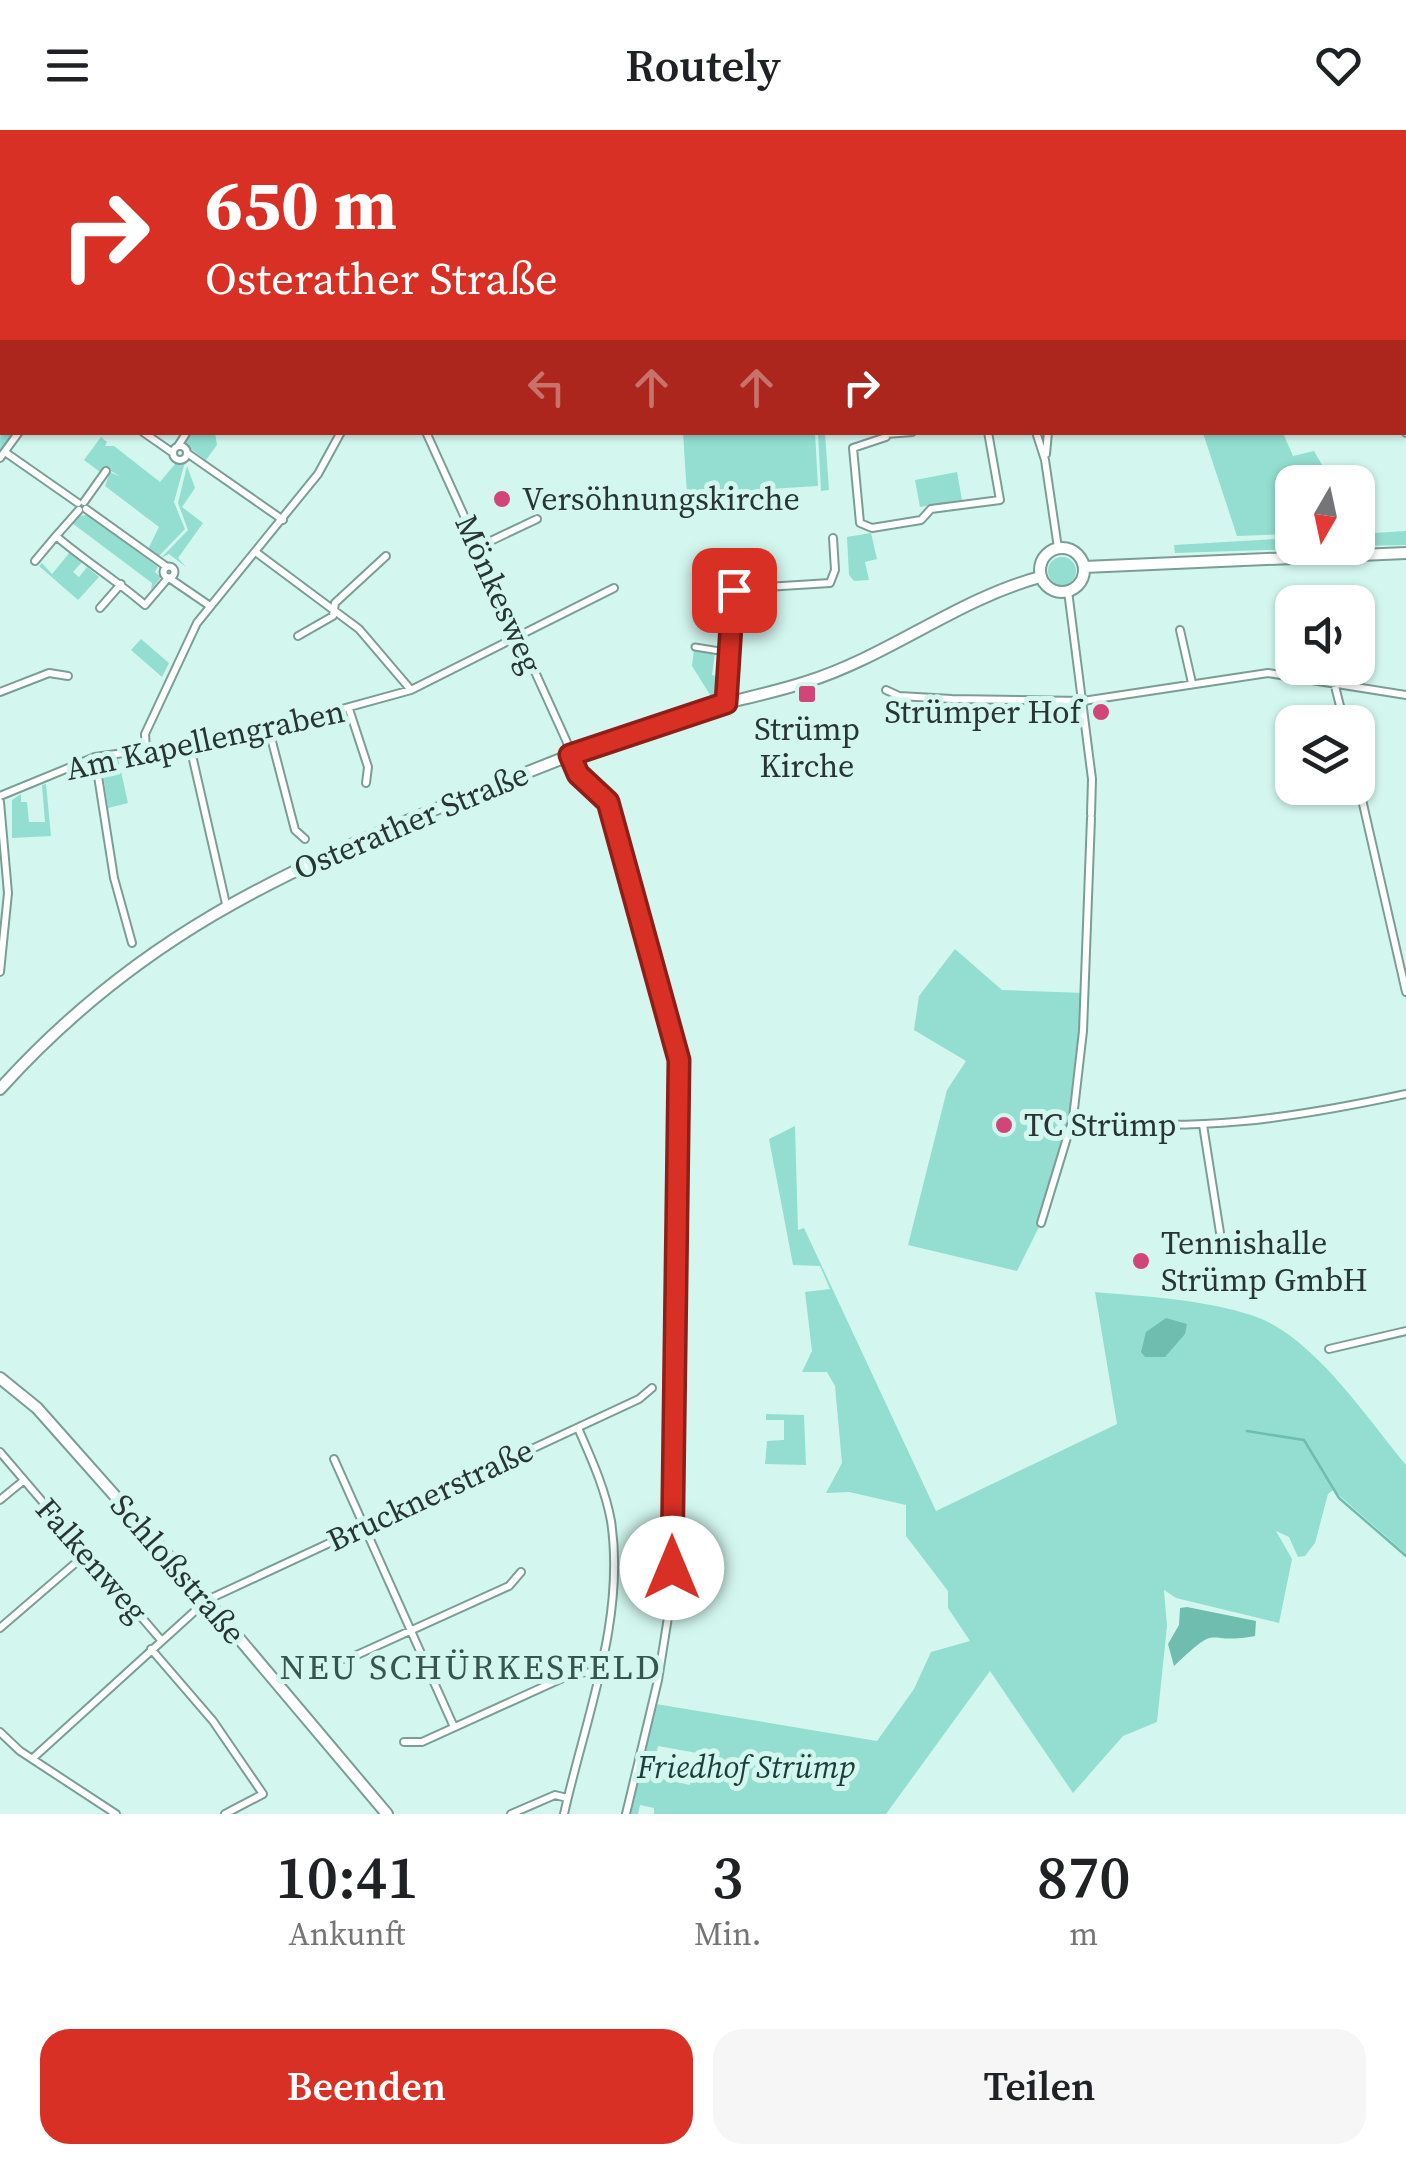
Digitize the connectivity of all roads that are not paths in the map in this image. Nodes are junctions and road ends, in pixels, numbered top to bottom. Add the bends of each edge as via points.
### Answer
1 (148, 435) edge
2 (185, 435) edge
3 (340, 435) edge
4 (427, 435) edge
5 (883, 435) edge
6 (989, 435) edge
7 (1037, 435) edge
8 (1048, 435) edge
9 (175, 450) junction
10 (2, 455) edge
11 (1046, 460) junction
12 (106, 472) dead end
13 (82, 506) junction
14 (537, 519) dead end
15 (283, 520) junction
16 (56, 536) junction
17 (833, 538) dead end
18 (478, 547) junction
19 (1058, 548) junction
20 (1406, 553) edge
21 (258, 554) junction
22 (386, 556) dead end
23 (35, 562) dead end
24 (1090, 567) junction
25 (1040, 577) junction
26 (168, 578) junction
27 (121, 584) junction
28 (614, 588) dead end
29 (1068, 592) junction
30 (210, 606) junction
31 (100, 608) dead end
32 (334, 610) junction
33 (1180, 630) dead end
34 (298, 636) dead end
35 (519, 636) junction
36 (695, 647) dead end
37 (726, 652) junction
38 (1275, 674) edge
39 (68, 676) dead end
40 (1192, 682) junction
41 (1352, 685) edge
42 (410, 690) junction
43 (886, 690) dead end
44 (0, 692) edge
45 (1406, 694) edge
46 (1083, 701) junction
47 (726, 703) junction
48 (350, 709) junction
49 (269, 730) junction
50 (189, 742) junction
51 (146, 748) junction
52 (570, 755) junction
53 (95, 757) junction
54 (366, 783) dead end
55 (0, 799) edge
56 (1363, 805) edge
57 (305, 839) dead end
58 (226, 904) junction
59 (132, 943) dead end
60 (0, 972) edge
61 (1406, 992) edge
62 (0, 1089) edge
63 (1406, 1094) edge
64 (1073, 1118) junction
65 (1203, 1125) junction
66 (1042, 1223) dead end
67 (1221, 1238) dead end
68 (1406, 1332) edge
69 (1329, 1348) dead end
70 (0, 1378) edge
71 (652, 1388) dead end
72 (578, 1428) junction
73 (0, 1452) edge
74 (334, 1460) dead end
75 (23, 1480) junction
76 (0, 1500) edge
77 (363, 1525) junction
78 (86, 1554) junction
79 (521, 1572) dead end
80 (207, 1600) junction
81 (0, 1628) edge
82 (410, 1629) junction
83 (161, 1640) junction
84 (151, 1650) junction
85 (332, 1658) dead end
86 (597, 1673) junction
87 (454, 1727) junction
88 (0, 1732) edge
89 (404, 1742) dead end
90 (32, 1759) junction
91 (567, 1798) junction
92 (116, 1814) edge
93 (225, 1814) edge
94 (387, 1814) edge
95 (510, 1814) edge
96 (564, 1814) edge
97 (626, 1814) edge

1 - 9 street
2 - 9 street
3 - 15 street
4 - 18 street, Mönkesweg
5 - 6 street via 853,451 860,522 872,528 921,520 932,509 1000,500
7 - 11 street
8 - 11 street
9 - 15 street via 180,461 187,454
10 - 13 street
11 - 19 street
12 - 13 street
13 - 16 street
13 - 26 street via 167,567
14 - 18 street
15 - 21 street
16 - 23 street
16 - 27 street
17 - 37 street via 830,583 740,590 743,608 732,610
18 - 35 street, Mönkesweg
19 - 24 main road
19 - 25 main road via 1044,556
20 - 24 main road
21 - 30 street
21 - 32 street
22 - 32 street
24 - 29 main road
25 - 29 main road via 1048,588
25 - 47 main road, Osterather Straße via 978,598 844,668
26 - 27 street via 145,604
26 - 30 street
27 - 31 street
28 - 35 street, Am Kapellengraben
29 - 46 street
30 - 51 street via 149,724
32 - 34 street
32 - 42 street via 381,651
33 - 40 street
35 - 42 street, Am Kapellengraben
35 - 52 street, Mönkesweg
36 - 37 street
37 - 47 street
38 - 40 street
39 - 44 street via 50,674
40 - 46 street
41 - 45 street
42 - 48 street, Am Kapellengraben
43 - 46 street via 952,699
46 - 64 street via 1092,778
47 - 52 main road, Osterather Straße
48 - 49 street, Am Kapellengraben
48 - 54 street via 368,766
49 - 50 street, Am Kapellengraben
49 - 57 street via 294,830
50 - 51 street, Am Kapellengraben
50 - 58 street
51 - 53 street, Am Kapellengraben
52 - 58 main road, Osterather Straße via 321,857
52 - 97 street, Mönkesweg via 578,774 608,802 679,1060 672,1592
53 - 55 street, Am Kapellengraben
53 - 59 street
55 - 60 street via 8,893
56 - 61 street
58 - 62 main road, Osterather Straße via 100,992
63 - 65 street via 1288,1118
64 - 65 street
64 - 66 street
65 - 67 street
68 - 69 street
70 - 80 main road, Schloßstraße via 37,1408
71 - 72 street, Brucknerstraße
72 - 77 street, Brucknerstraße
72 - 86 street via 597,1470 614,1550 611,1614
73 - 75 street, Falkenweg
74 - 77 street
75 - 76 street, Falkenweg
75 - 78 street, Falkenweg
77 - 80 street, Brucknerstraße
77 - 82 street
78 - 81 street
78 - 83 street, Falkenweg
79 - 82 street via 509,1586
80 - 83 street, Brucknerstraße
80 - 94 main road, Schloßstraße
82 - 85 street via 348,1659
82 - 87 street
83 - 84 street, Brucknerstraße
84 - 90 street, Brucknerstraße
84 - 93 street via 263,1794
86 - 87 street via 576,1672
86 - 91 street
87 - 89 street via 422,1742
88 - 90 street
90 - 92 street
91 - 95 street via 555,1795
91 - 96 street

